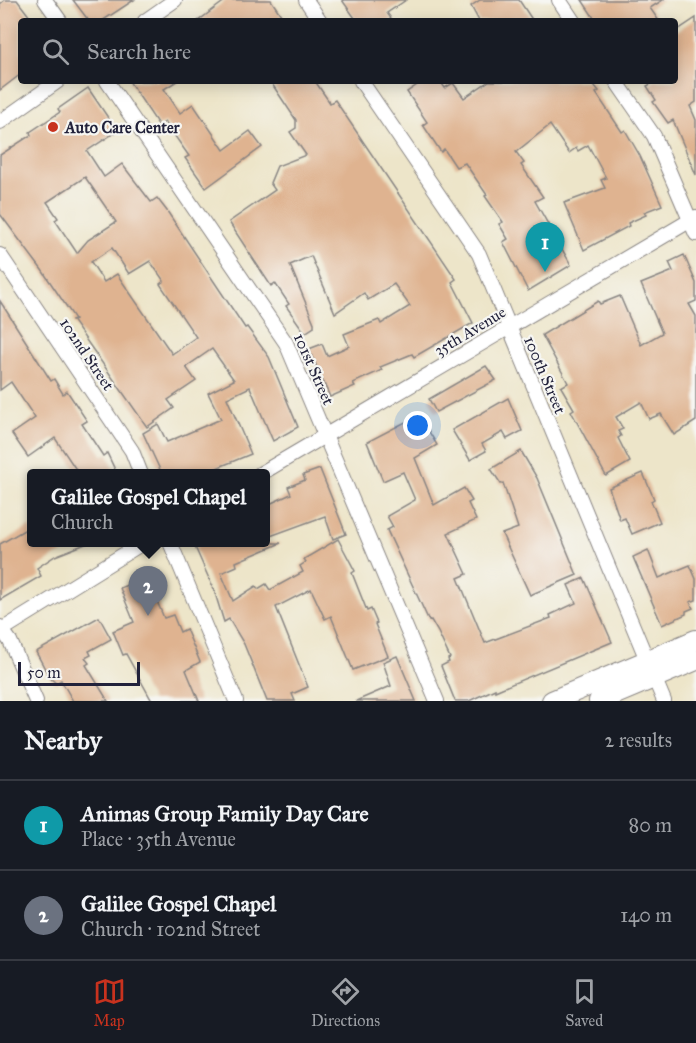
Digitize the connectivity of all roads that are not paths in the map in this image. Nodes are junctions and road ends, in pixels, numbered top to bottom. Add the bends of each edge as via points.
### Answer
1 (45, 0) edge
2 (175, 0) edge
3 (306, 0) edge
4 (559, 0) edge
5 (58, 18) edge
6 (149, 18) edge
7 (318, 18) edge
8 (571, 18) edge
9 (54, 84) edge
10 (108, 84) edge
11 (363, 84) edge
12 (618, 84) edge
13 (0, 122) edge
14 (693, 218) edge
15 (696, 234) edge
16 (0, 255) edge
17 (508, 328) junction
18 (325, 436) junction
19 (139, 469) edge
20 (269, 469) edge
21 (137, 547) edge
22 (172, 547) edge
23 (1, 629) edge
24 (696, 639) edge
25 (696, 660) edge
26 (650, 669) junction
27 (36, 701) edge
28 (236, 701) edge
29 (436, 701) edge
30 (552, 701) edge
31 (599, 701) edge
32 (664, 701) edge

1 - 5 street
2 - 6 street
3 - 7 street
4 - 8 street
9 - 13 street
10 - 18 street, 101st Street via 286,343
11 - 17 street, 100th Street via 479,254
12 - 14 street via 654,136
14 - 15 street
14 - 17 street, 35th Avenue
16 - 19 street, 102nd Street via 132,451
17 - 18 street, 35th Avenue
17 - 26 street, 100th Street
18 - 20 street, 35th Avenue
18 - 29 street, 101st Street
21 - 23 street
22 - 28 street
23 - 27 street
24 - 26 street
25 - 26 street
26 - 30 street
26 - 31 street
26 - 32 street, 100th Street

